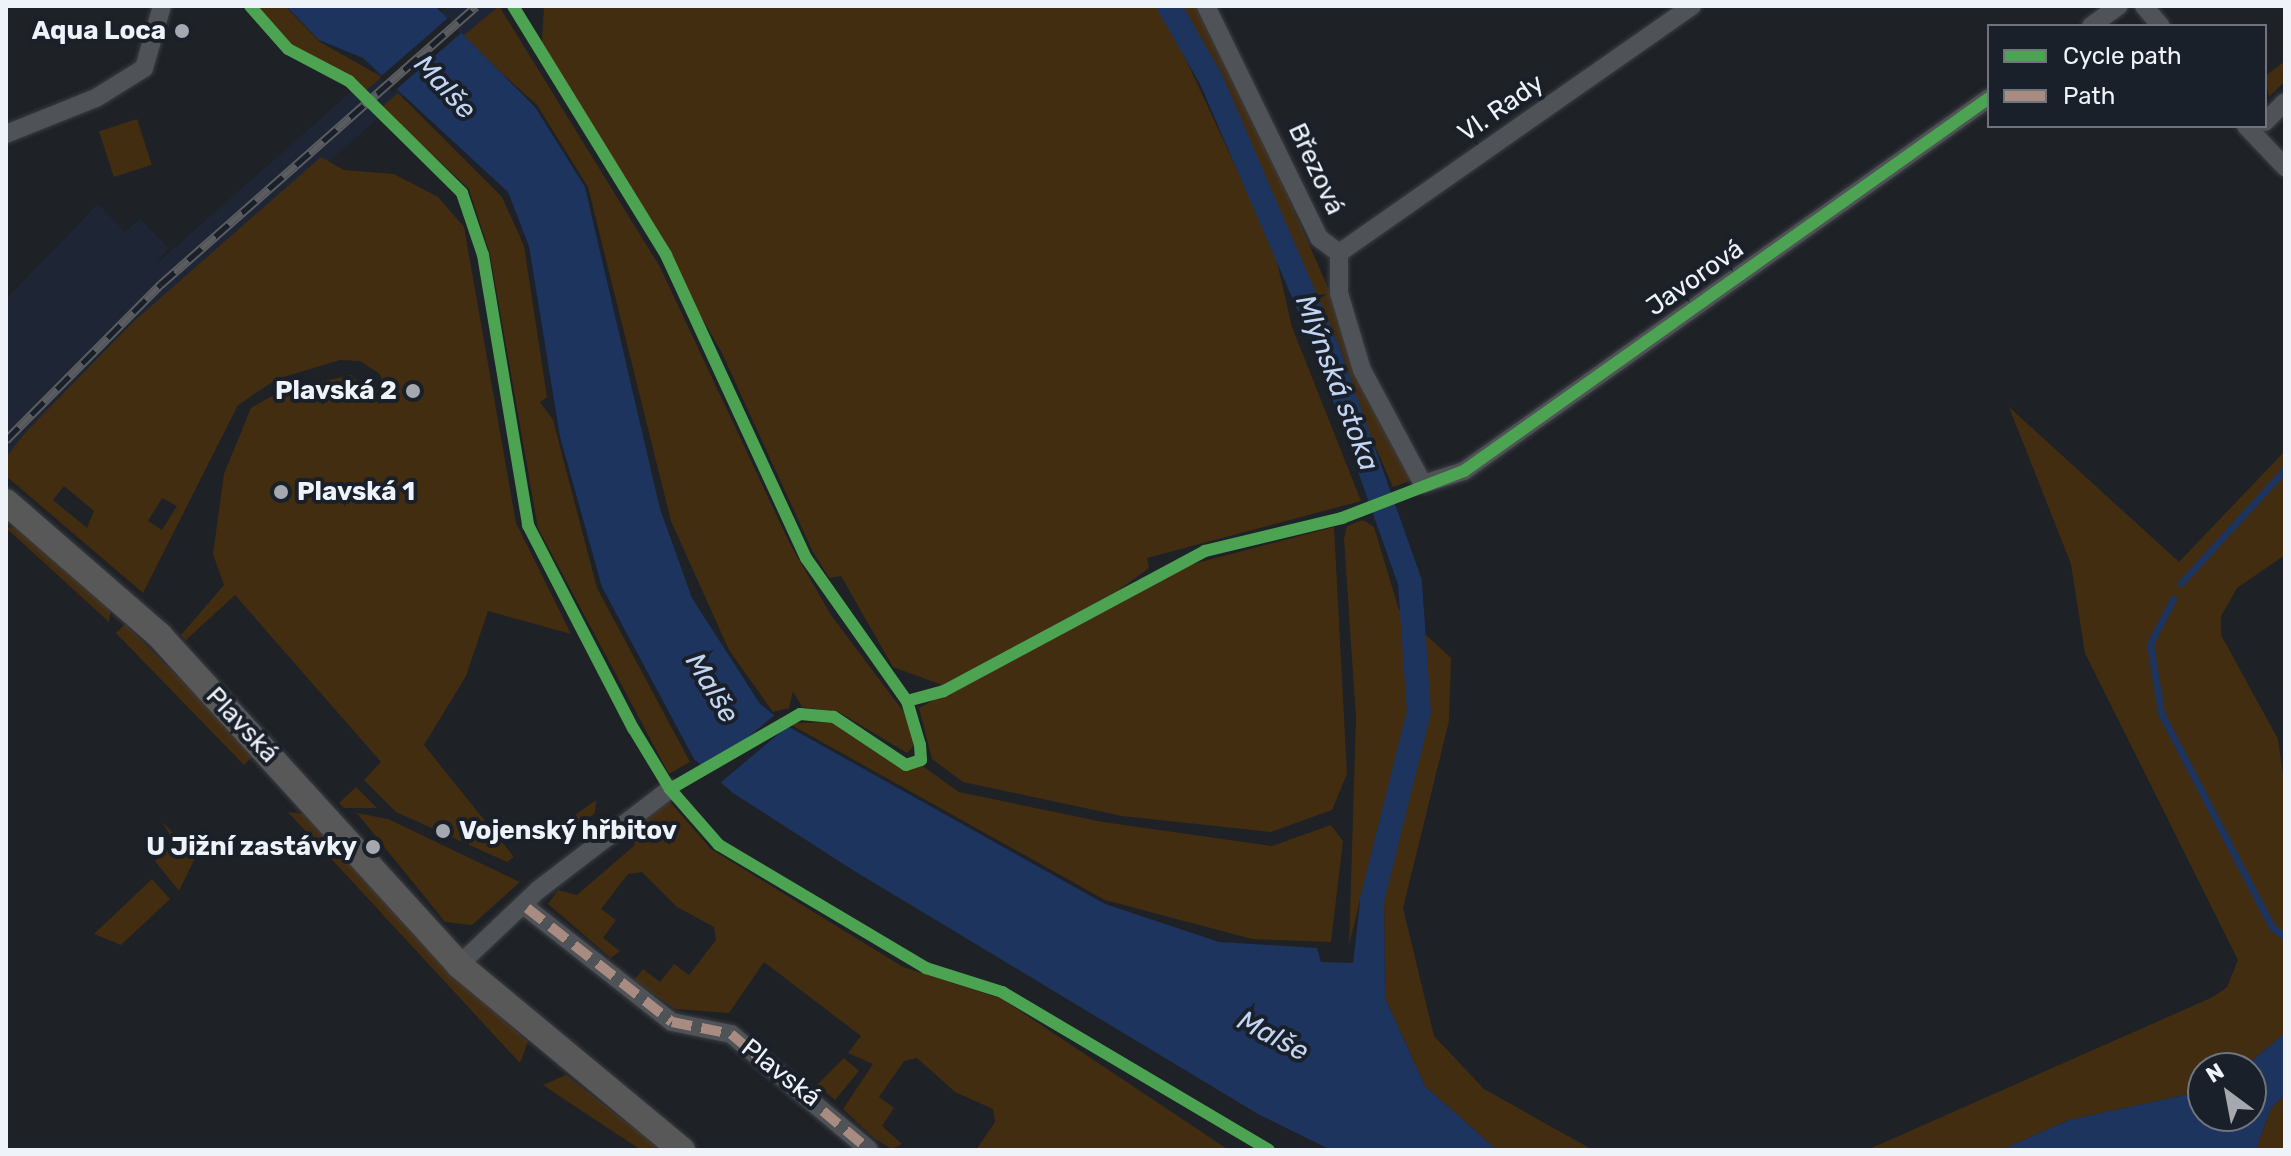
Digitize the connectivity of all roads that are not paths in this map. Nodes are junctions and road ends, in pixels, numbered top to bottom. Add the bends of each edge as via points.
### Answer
1 (162, 6) edge
2 (1206, 6) edge
3 (1692, 6) edge
4 (2119, 6) edge
5 (2144, 6) edge
6 (2094, 24) edge
7 (2159, 24) edge
8 (1987, 99) edge
9 (2285, 102) edge
10 (2267, 118) edge
11 (2257, 128) edge
12 (6, 134) edge
13 (2285, 167) edge
14 (1339, 253) junction
15 (1423, 484) joint
16 (7, 505) edge
17 (670, 789) dead end
18 (527, 908) junction
19 (459, 965) junction
20 (682, 1150) edge
21 (869, 1150) edge

1 - 12 street via 144,68 96,98
2 - 14 street, Březová via 1319,238
3 - 14 street, Vl. Rady
4 - 6 street
5 - 7 street
8 - 15 street, Javorová via 1464,471
9 - 10 street
11 - 13 street
14 - 15 street, Březová via 1339,293 1362,370
16 - 19 street, Plavská via 160,636
17 - 18 street via 538,890
18 - 19 street
18 - 21 street, Plavská via 672,1022 731,1034
19 - 20 street, Plavská

